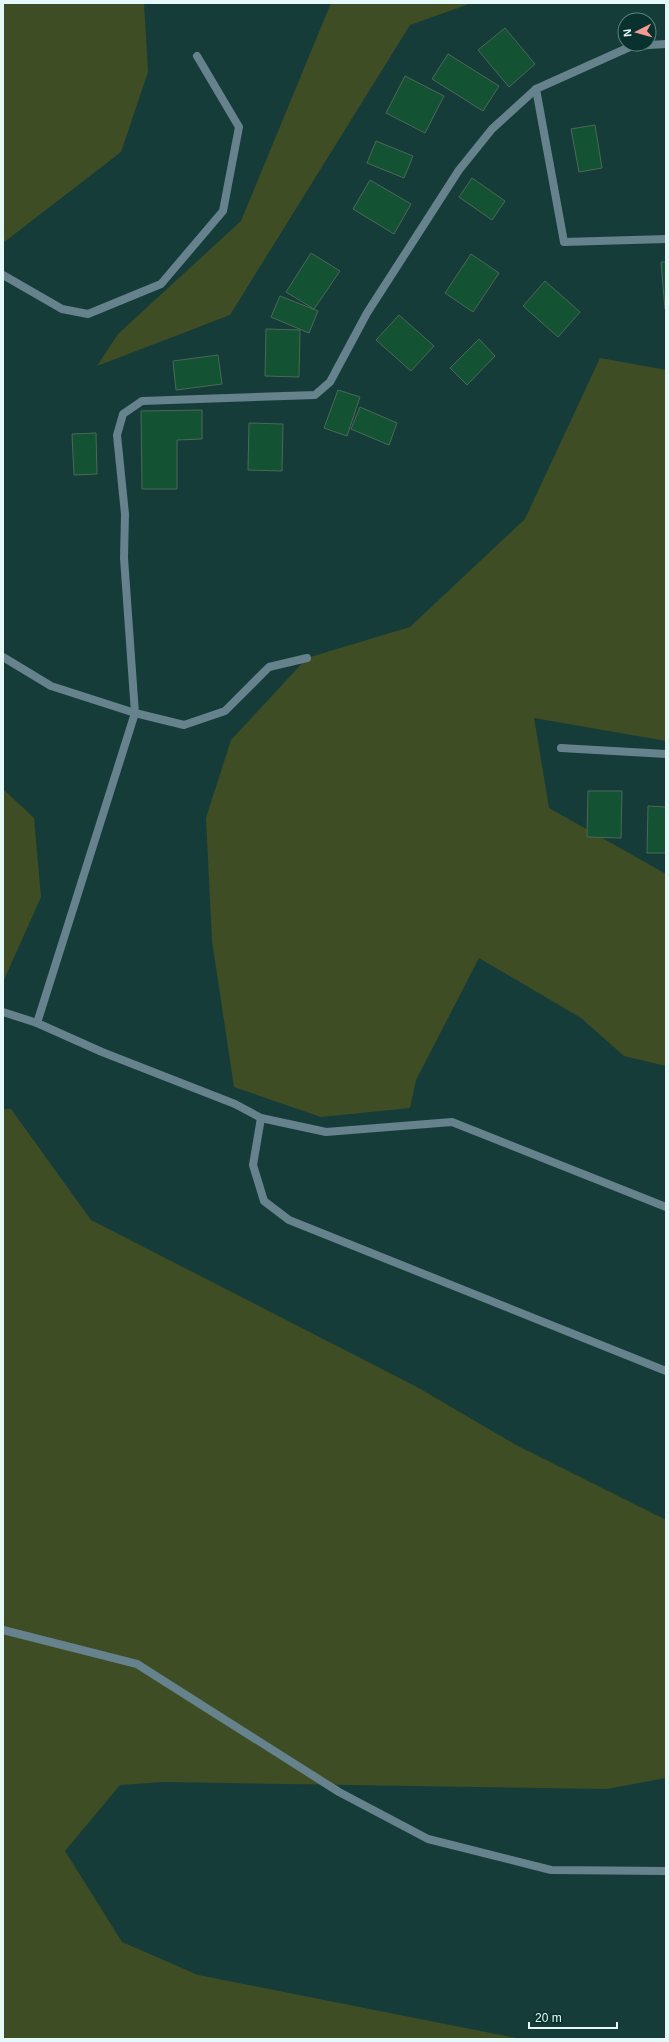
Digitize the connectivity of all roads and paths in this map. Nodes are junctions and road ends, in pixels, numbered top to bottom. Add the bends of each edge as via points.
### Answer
1 (666, 44) edge
2 (197, 56) dead end
3 (536, 89) junction
4 (666, 239) edge
5 (3, 274) edge
6 (3, 657) edge
7 (307, 658) dead end
8 (135, 712) junction
9 (561, 748) dead end
10 (666, 754) edge
11 (3, 1012) edge
12 (37, 1023) junction
13 (260, 1118) junction
14 (666, 1206) edge
15 (666, 1371) edge
16 (3, 1630) edge
17 (666, 1871) edge

1 - 3 street via 632,46
2 - 5 street via 239,127 223,211 161,284 88,314 62,309
3 - 4 street via 564,242
3 - 8 street via 492,129 459,170 367,313 330,382 315,395 142,401 123,414 117,435 125,514 124,558
6 - 8 street via 51,686
7 - 8 street via 269,667 225,711 184,725
8 - 12 street
9 - 10 street
11 - 12 street
12 - 13 street via 102,1052 235,1104
13 - 14 street via 326,1132 452,1122
13 - 15 street via 253,1165 264,1201 289,1220
16 - 17 street via 137,1664 339,1792 428,1839 551,1870

